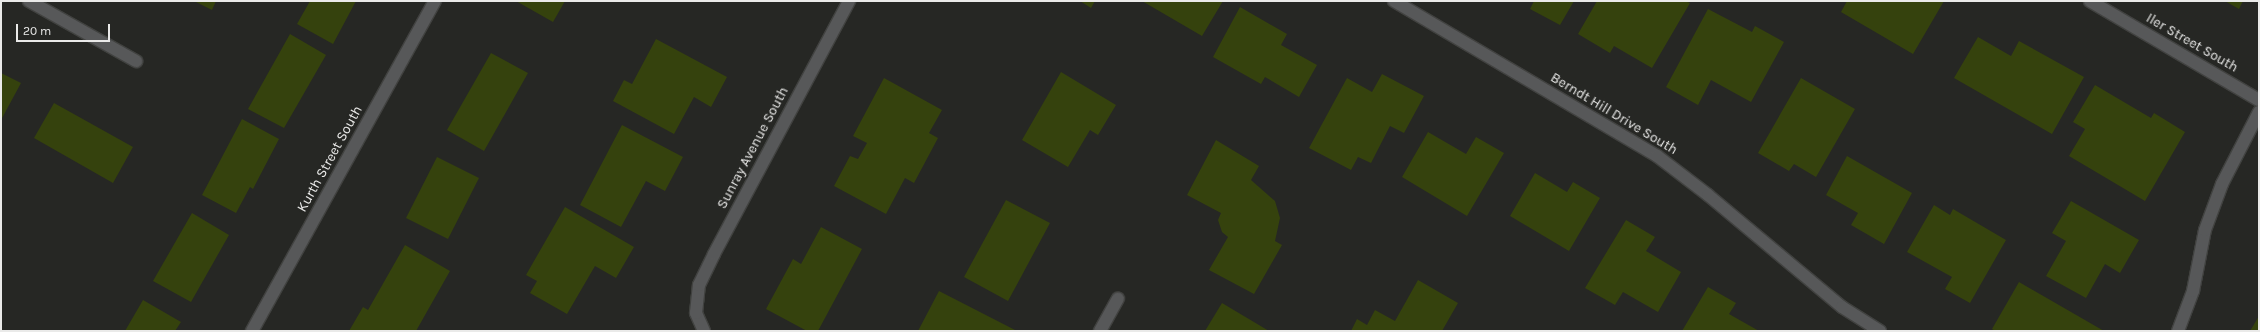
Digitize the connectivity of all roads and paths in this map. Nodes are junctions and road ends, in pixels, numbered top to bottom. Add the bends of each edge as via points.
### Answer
1 (29, 1) edge
2 (435, 1) edge
3 (849, 1) edge
4 (1394, 1) edge
5 (2090, 1) edge
6 (136, 61) dead end
7 (2259, 100) edge
8 (2259, 112) edge
9 (1118, 299) dead end
10 (252, 331) edge
11 (704, 331) edge
12 (1100, 331) edge
13 (1880, 331) edge
14 (2178, 331) edge

1 - 6 street
2 - 10 street, Kurth Street South
3 - 11 street, Sunray Avenue South via 699,285 696,313
4 - 13 street, Berndt Hill Drive South via 1657,156 1708,195 1842,307
5 - 7 street, Iler Street South
8 - 14 street via 2222,184 2207,224 2193,291
9 - 12 street

